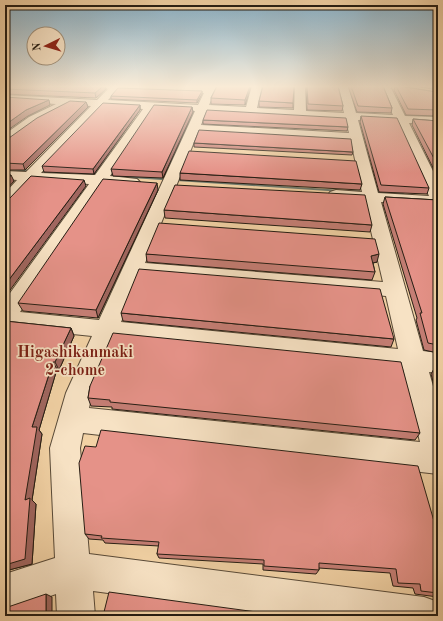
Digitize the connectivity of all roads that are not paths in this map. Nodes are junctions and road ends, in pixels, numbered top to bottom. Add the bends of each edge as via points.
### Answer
1 (39, 115) edge
2 (89, 115) edge
3 (145, 115) edge
4 (199, 115) edge
5 (333, 115) edge
6 (399, 115) edge
7 (350, 116) junction
8 (400, 118) junction
9 (438, 121) edge
10 (193, 128) junction
11 (355, 137) junction
12 (5, 140) edge
13 (184, 152) junction
14 (199, 152) edge
15 (347, 161) edge
16 (362, 162) junction
17 (5, 174) edge
18 (30, 176) junction
19 (98, 180) junction
20 (163, 184) junction
21 (324, 194) edge
22 (371, 197) junction
23 (438, 197) edge
24 (5, 202) edge
25 (438, 202) edge
26 (133, 268) junction
27 (395, 290) junction
28 (5, 318) edge
29 (105, 329) junction
30 (425, 362) edge
31 (72, 419) junction
32 (438, 458) edge
33 (72, 570) junction
34 (5, 593) edge
35 (76, 616) edge
36 (424, 616) edge

1 - 12 street
2 - 18 street
3 - 19 street
4 - 10 street
5 - 7 street
6 - 8 street
7 - 8 street
7 - 11 street
8 - 9 street
8 - 23 street
10 - 11 street
10 - 13 street
11 - 16 street
13 - 14 street
13 - 20 street
15 - 16 street
16 - 22 street
17 - 18 street
18 - 19 street
18 - 24 street
19 - 20 street
19 - 28 street
20 - 26 street via 160,223
21 - 22 street
22 - 25 street
22 - 27 street via 374,239
26 - 27 street
26 - 29 street
27 - 30 street
28 - 29 street
29 - 30 street
29 - 31 street via 79,393
30 - 32 street
31 - 32 street
31 - 33 street via 65,448
33 - 34 street
33 - 35 street
33 - 36 street

